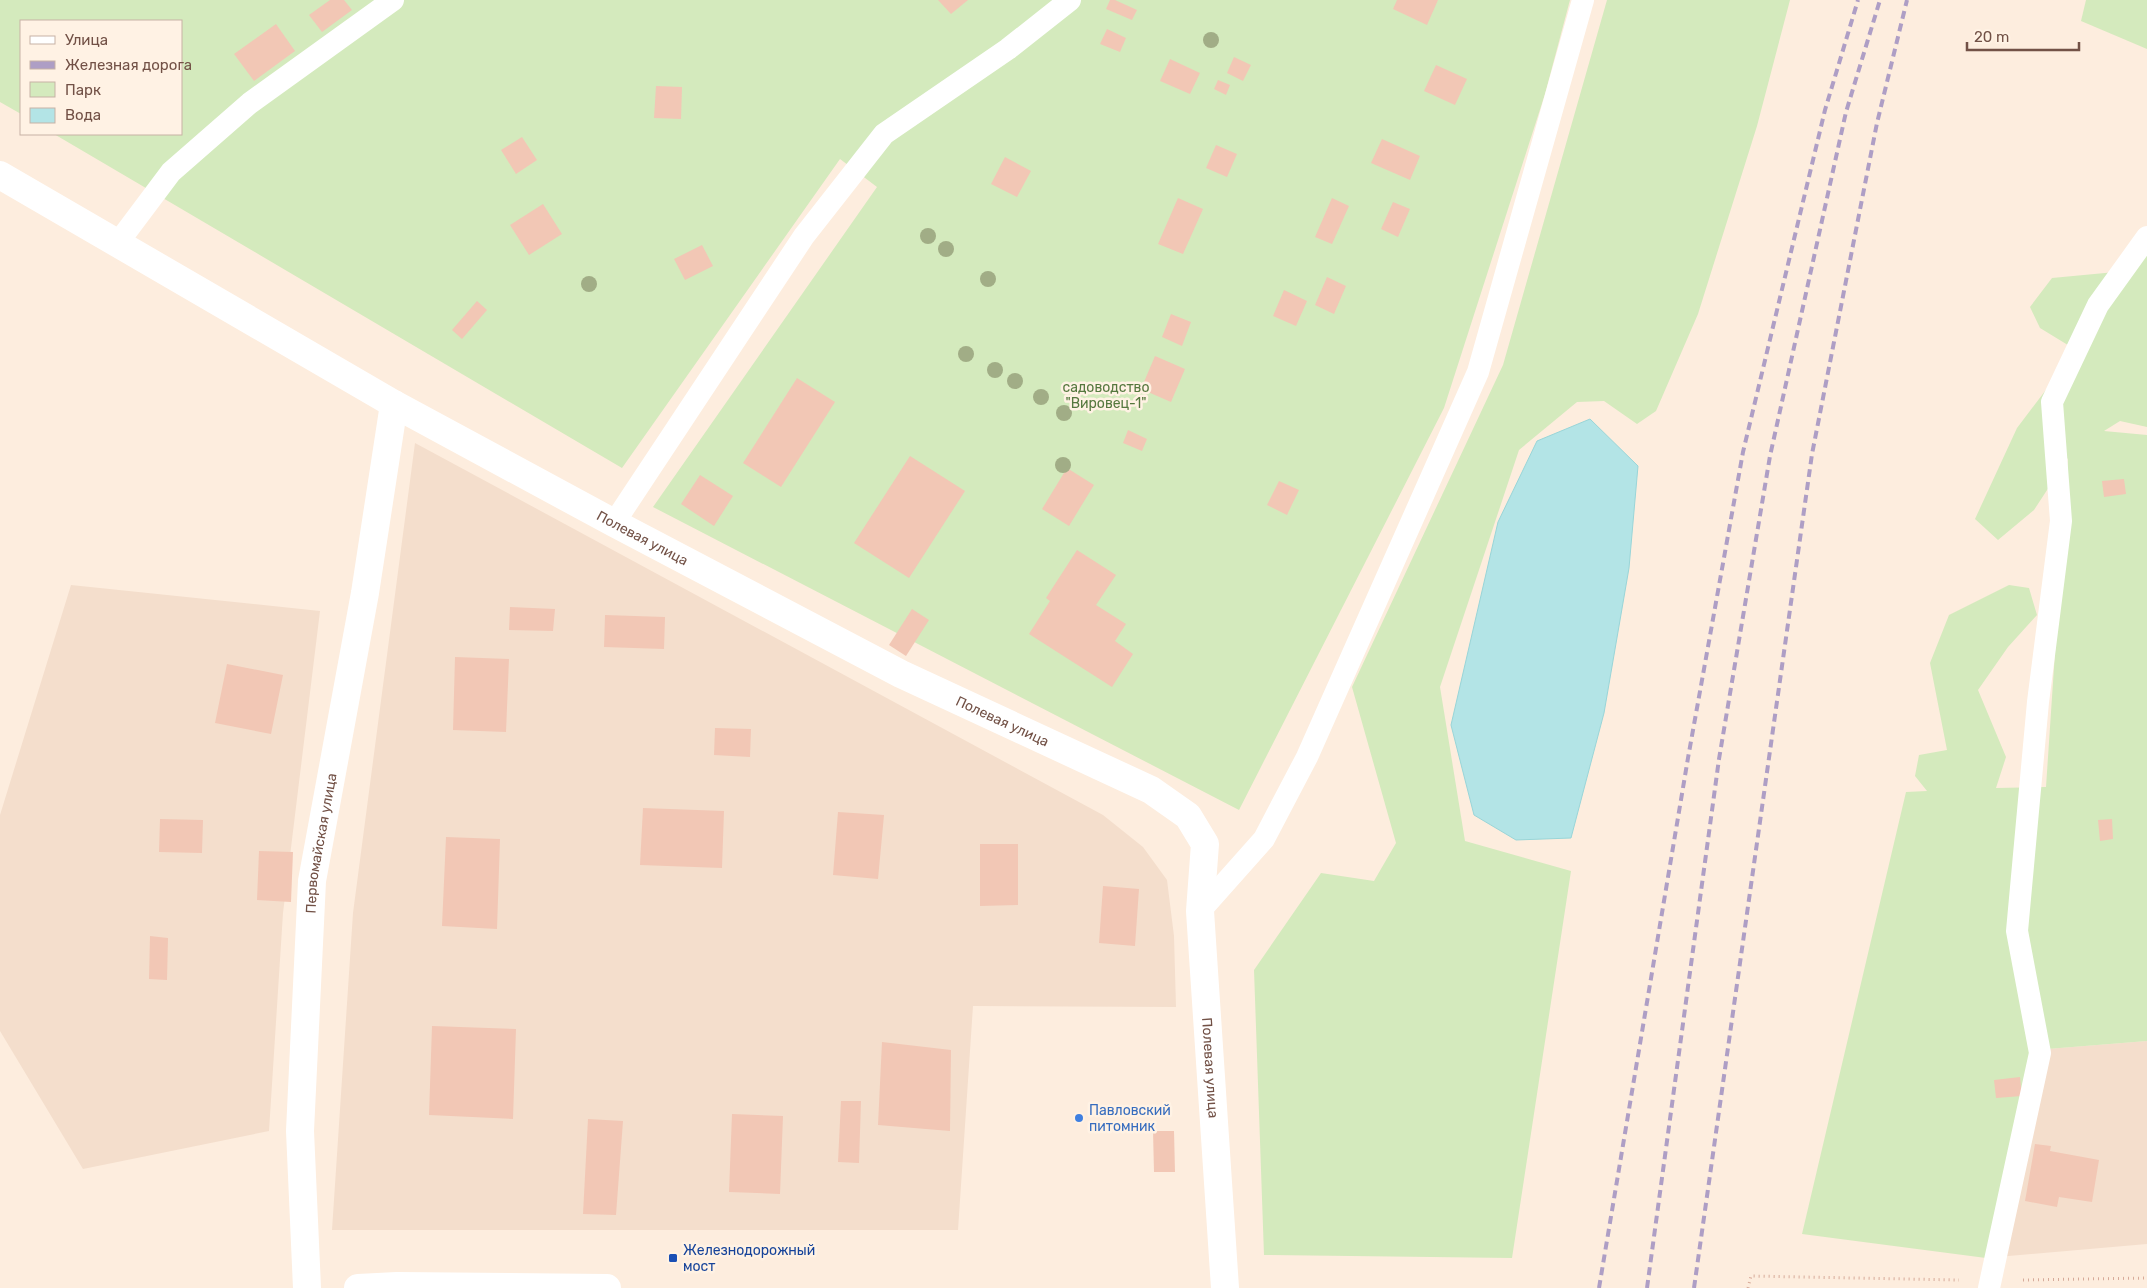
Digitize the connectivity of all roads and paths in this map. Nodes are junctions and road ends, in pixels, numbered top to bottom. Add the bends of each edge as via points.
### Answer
1 (393, 0) edge
2 (1070, 0) edge
3 (1583, 0) edge
4 (0, 175) edge
5 (2147, 237) edge
6 (117, 244) junction
7 (394, 404) junction
8 (614, 523) junction
9 (1200, 911) junction
10 (1792, 1277) dead end
11 (307, 1288) edge
12 (358, 1288) edge
13 (607, 1288) edge
14 (1225, 1288) edge
15 (1748, 1288) edge
16 (1989, 1288) edge

1 - 6 lane via 250,103 171,172
2 - 8 lane via 1008,49 884,134 804,236
3 - 9 lane via 1478,372 1307,757 1264,839
4 - 6 street, Полевая улица
5 - 16 lane via 2098,305 2052,402 2061,521 2038,702 2017,931 2040,1053
6 - 7 street, Полевая улица
7 - 8 street, Полевая улица
7 - 11 street, Первомайская улица via 365,593 312,881 300,1131
8 - 9 street, Полевая улица via 901,674 1151,790 1188,816 1206,844
9 - 14 street, Полевая улица
10 - 15 path via 1751,1276
12 - 13 street

